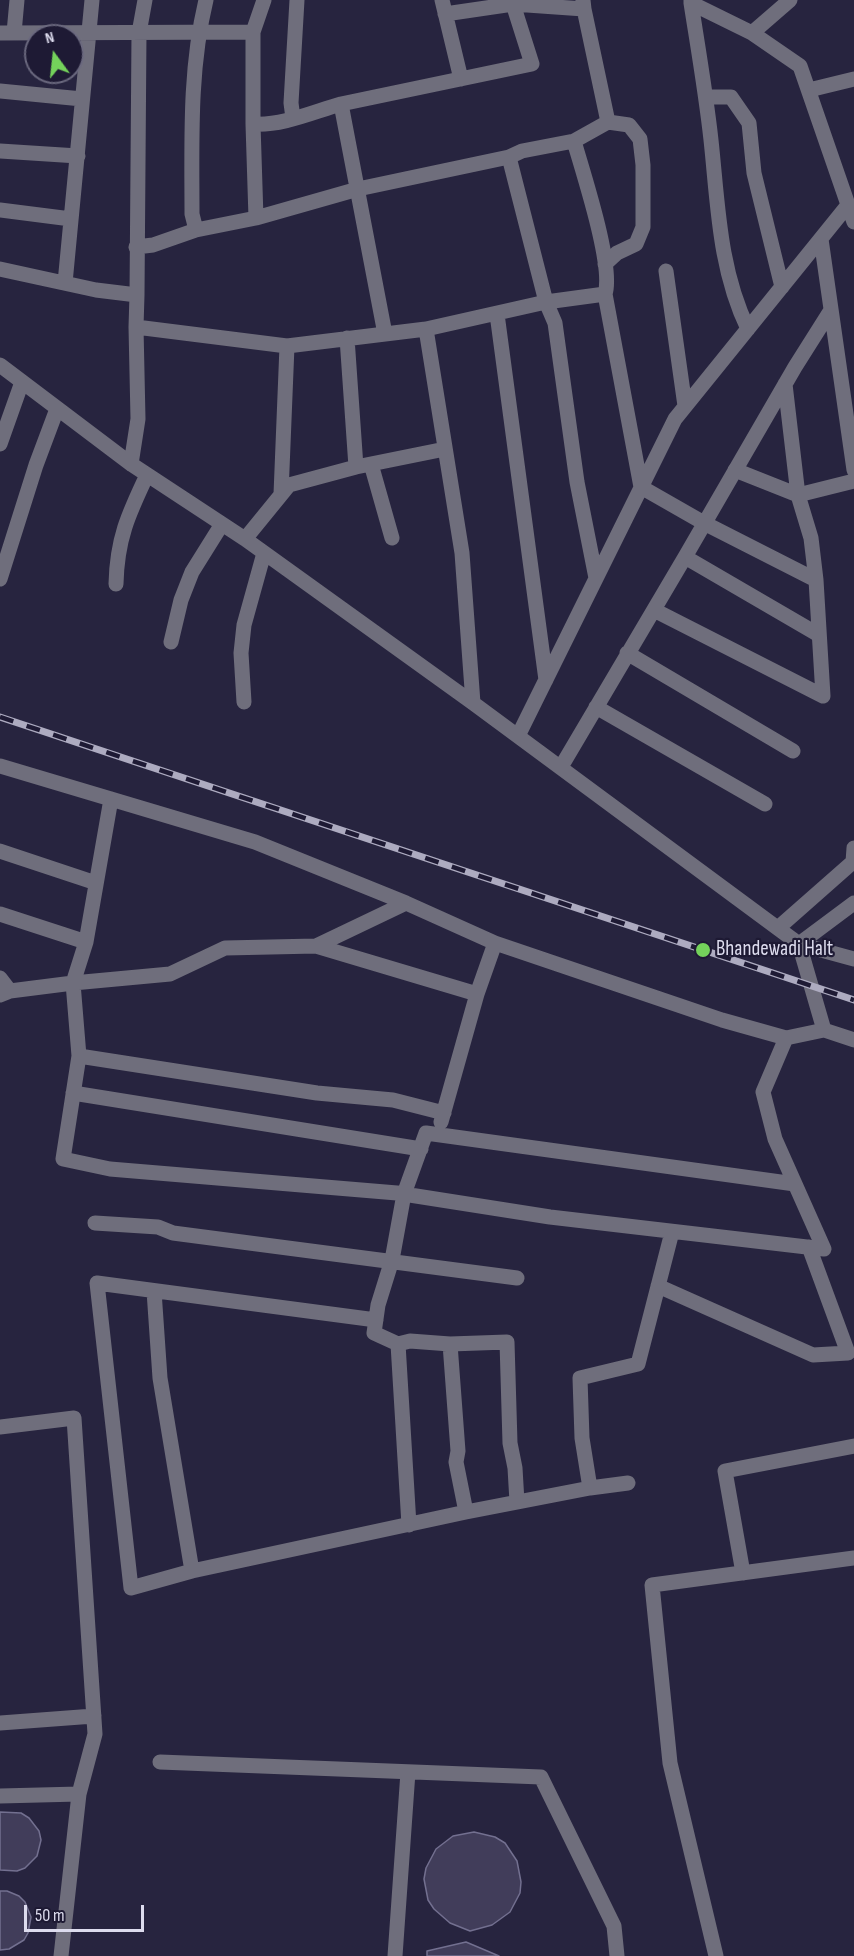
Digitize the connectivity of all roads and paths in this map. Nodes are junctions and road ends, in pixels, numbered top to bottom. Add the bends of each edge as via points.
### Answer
1 (17, 0) edge
2 (92, 0) edge
3 (145, 0) edge
4 (206, 0) edge
5 (264, 0) edge
6 (297, 0) edge
7 (790, 0) edge
8 (691, 1) edge
9 (513, 4) junction
10 (584, 4) edge
11 (443, 7) edge
12 (198, 32) junction
13 (254, 32) junction
14 (7, 33) edge
15 (139, 33) junction
16 (752, 33) junction
17 (88, 34) junction
18 (461, 79) junction
19 (854, 79) edge
20 (808, 90) junction
21 (0, 91) edge
22 (706, 97) junction
23 (82, 99) junction
24 (341, 104) junction
25 (293, 118) junction
26 (608, 122) junction
27 (253, 124) junction
28 (574, 141) junction
29 (0, 151) edge
30 (78, 156) junction
31 (509, 157) junction
32 (358, 189) junction
33 (848, 205) junction
34 (0, 210) edge
35 (256, 218) junction
36 (72, 219) junction
37 (854, 222) edge
38 (196, 230) junction
39 (821, 239) junction
40 (136, 247) junction
41 (605, 264) junction
42 (0, 269) edge
43 (666, 271) dead end
44 (65, 283) junction
45 (782, 287) junction
46 (605, 294) junction
47 (136, 295) junction
48 (546, 303) junction
49 (831, 310) junction
50 (497, 314) junction
51 (136, 327) junction
52 (426, 329) junction
53 (748, 329) junction
54 (385, 334) junction
55 (348, 338) junction
56 (287, 346) junction
57 (0, 365) edge
58 (22, 382) junction
59 (785, 384) junction
60 (686, 406) junction
61 (57, 409) junction
62 (2, 434) edge
63 (445, 449) junction
64 (131, 464) junction
65 (364, 466) junction
66 (735, 470) junction
67 (854, 470) edge
68 (147, 475) junction
69 (854, 480) edge
70 (641, 487) junction
71 (281, 494) junction
72 (798, 495) junction
73 (704, 523) junction
74 (222, 524) junction
75 (392, 538) dead end
76 (245, 539) junction
77 (264, 553) junction
78 (686, 557) junction
79 (0, 579) edge
80 (596, 579) junction
81 (816, 580) junction
82 (116, 584) dead end
83 (654, 610) junction
84 (819, 635) junction
85 (171, 642) dead end
86 (627, 653) junction
87 (546, 680) junction
88 (244, 702) dead end
89 (473, 703) junction
90 (596, 707) junction
91 (518, 736) junction
92 (793, 751) dead end
93 (0, 766) edge
94 (561, 768) junction
95 (111, 799) junction
96 (765, 804) dead end
97 (854, 848) edge
98 (0, 851) edge
99 (96, 882) junction
100 (406, 903) junction
101 (854, 903) edge
102 (0, 914) edge
103 (778, 928) junction
104 (86, 942) junction
105 (495, 943) junction
106 (800, 944) junction
107 (316, 946) junction
108 (854, 959) edge
109 (73, 983) junction
110 (3, 988) edge
111 (477, 994) junction
112 (824, 1030) junction
113 (786, 1038) junction
114 (854, 1040) edge
115 (79, 1056) junction
116 (73, 1093) junction
117 (444, 1113) junction
118 (437, 1134) junction
119 (421, 1149) junction
120 (795, 1184) junction
121 (404, 1194) junction
122 (95, 1223) dead end
123 (672, 1232) junction
124 (809, 1247) junction
125 (392, 1260) junction
126 (517, 1278) dead end
127 (658, 1286) junction
128 (154, 1291) junction
129 (376, 1320) junction
130 (398, 1344) junction
131 (450, 1344) junction
132 (0, 1427) edge
133 (854, 1446) edge
134 (628, 1483) dead end
135 (590, 1488) junction
136 (518, 1502) junction
137 (466, 1512) junction
138 (409, 1525) junction
139 (854, 1558) edge
140 (192, 1571) junction
141 (743, 1573) junction
142 (94, 1716) junction
143 (0, 1723) edge
144 (160, 1762) dead end
145 (408, 1772) junction
146 (79, 1794) junction
147 (0, 1796) edge
148 (61, 1956) edge
149 (395, 1956) edge
150 (617, 1956) edge
151 (716, 1956) edge

1 - 14 street
2 - 17 street
3 - 15 street
4 - 12 street
5 - 13 street
6 - 25 street
7 - 16 street
8 - 16 street
8 - 22 street
9 - 10 street
9 - 11 street
9 - 18 street via 532,64
10 - 26 street
11 - 18 street
12 - 13 street
12 - 15 street
12 - 38 street via 193,84 192,214
13 - 27 street
14 - 17 street
15 - 17 street
15 - 40 street
16 - 20 street via 800,66
17 - 23 street
18 - 24 street
19 - 20 street
20 - 33 street
21 - 23 street
22 - 45 street via 731,97 749,123 754,173
22 - 53 street via 720,236 735,302
23 - 30 street
24 - 25 street
24 - 32 street
25 - 27 street
26 - 28 street
26 - 41 street via 629,124 640,140 643,227 636,244
27 - 35 street
28 - 31 street
28 - 41 street
29 - 30 street
30 - 36 street
31 - 32 street
31 - 48 street
32 - 35 street
32 - 54 street
33 - 37 street
33 - 39 street
34 - 36 street
35 - 38 street
36 - 44 street
38 - 40 street
39 - 45 street
39 - 49 street
40 - 47 street
41 - 46 street
42 - 44 street
43 - 60 street
44 - 47 street
45 - 53 street
46 - 48 street
46 - 70 street
47 - 51 street
48 - 50 street
48 - 80 street via 555,323 577,482
49 - 59 street
49 - 67 street
50 - 52 street
50 - 87 street
51 - 56 street
51 - 64 street via 138,419
52 - 54 street
52 - 63 street
53 - 60 street
54 - 55 street
55 - 56 street
55 - 65 street
56 - 71 street
57 - 58 street
58 - 61 street
58 - 62 street
59 - 66 street
59 - 72 street
60 - 70 street via 675,419
61 - 64 street
61 - 79 street
63 - 65 street
63 - 89 street via 462,553
64 - 68 street
65 - 71 street via 289,485
65 - 75 street
66 - 72 street
66 - 73 street
68 - 74 street
68 - 82 street via 119,541
69 - 72 street
70 - 73 street
70 - 80 street
71 - 76 street
72 - 81 street via 811,538
73 - 78 street
73 - 81 street
74 - 76 street
74 - 85 street via 192,572
76 - 77 street
77 - 88 street via 244,625
77 - 89 street
78 - 83 street
78 - 84 street
80 - 87 street
81 - 84 street
83 - 84 street via 823,696
83 - 86 street
86 - 90 street
86 - 92 street
87 - 91 street
89 - 91 street
90 - 94 street
90 - 96 street
91 - 94 street
93 - 95 street
94 - 103 street
95 - 99 street
95 - 100 street via 255,842
97 - 103 street via 853,862
98 - 99 street
99 - 104 street
100 - 105 street
100 - 107 street
101 - 106 street
102 - 104 street
103 - 106 street
104 - 109 street
105 - 111 street
105 - 113 street
106 - 108 street
106 - 112 street
107 - 109 street via 225,948 170,974
107 - 111 street
109 - 110 street
109 - 115 street
111 - 117 street
112 - 113 street
112 - 114 street
113 - 120 street via 763,1092 775,1138
115 - 116 street
115 - 117 street via 317,1093 393,1100
116 - 119 street
116 - 121 street via 63,1160 110,1169
117 - 118 street
118 - 119 street via 426,1133
118 - 120 street
119 - 121 street
120 - 124 street via 824,1249
121 - 123 street
121 - 125 street
122 - 125 street via 158,1227 173,1233
123 - 124 street
123 - 127 street
124 - 127 street via 848,1353 813,1355
125 - 126 street
125 - 129 street
127 - 135 street via 638,1364 580,1378 582,1438
128 - 129 street
128 - 140 street via 160,1378
128 - 140 street via 97,1283 131,1588
129 - 130 street via 374,1333
130 - 131 street
130 - 138 street
131 - 136 street via 507,1342 510,1443
131 - 137 street via 459,1451 456,1462
132 - 142 street via 74,1418
133 - 141 street via 725,1471
134 - 135 street
135 - 136 street
136 - 137 street
137 - 138 street
138 - 140 street
139 - 141 street
141 - 151 street via 652,1585 670,1763
142 - 143 street
142 - 146 street via 95,1734
144 - 145 street
145 - 149 street
145 - 150 street via 541,1777 614,1926
146 - 147 street
146 - 148 street

